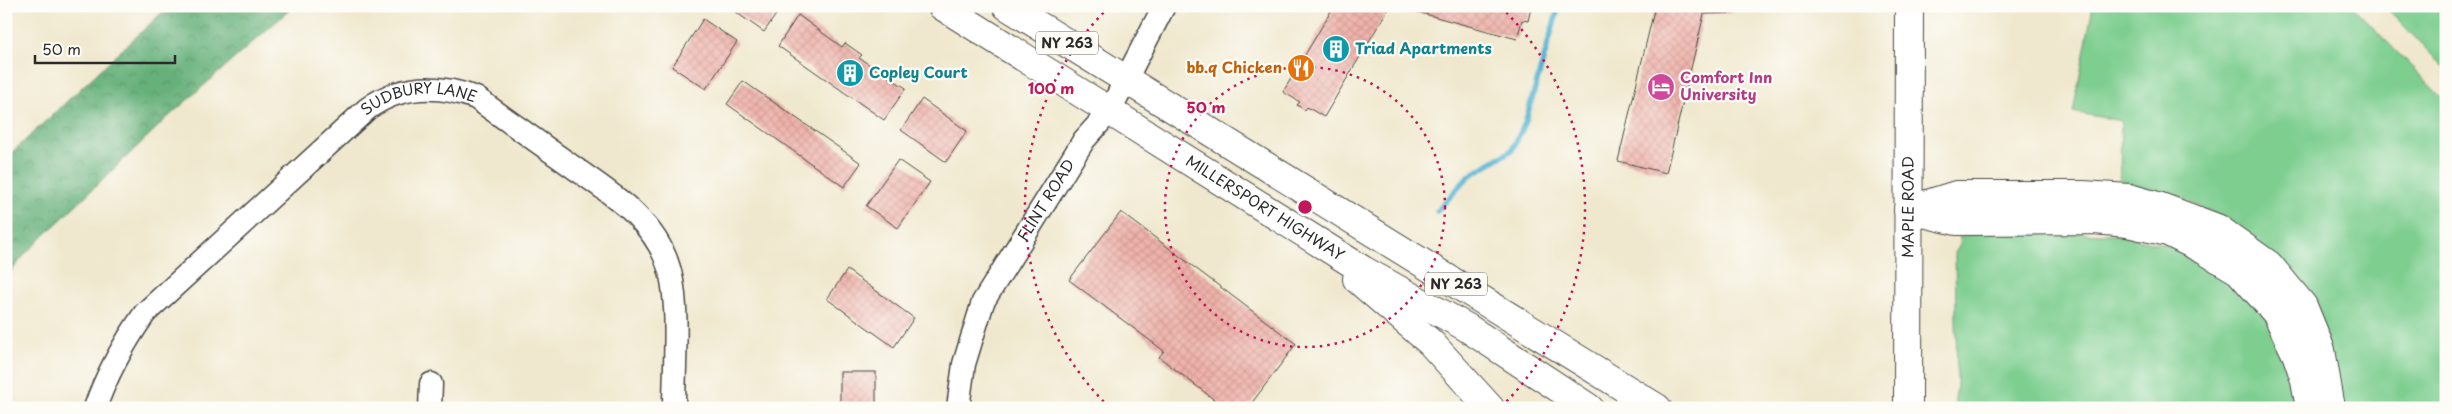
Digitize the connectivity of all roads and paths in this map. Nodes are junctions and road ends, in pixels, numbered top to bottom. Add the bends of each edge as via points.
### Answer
1 (942, 6) edge
2 (1007, 6) edge
3 (1164, 6) edge
4 (1909, 6) edge
5 (1126, 81) junction
6 (1109, 112) junction
7 (1908, 210) junction
8 (1312, 237) junction
9 (431, 384) dead end
10 (95, 408) edge
11 (430, 408) edge
12 (674, 408) edge
13 (958, 408) edge
14 (1490, 408) edge
15 (1590, 408) edge
16 (1657, 408) edge
17 (1908, 408) edge
18 (2310, 408) edge
19 (2331, 408) edge

1 - 6 main road, MILLERSPORT HIGHWAY / NY 263
2 - 5 main road, NY 263
3 - 5 street, FLINT ROAD
4 - 7 main road, MAPLE ROAD
5 - 6 street, FLINT ROAD
5 - 16 main road, NY 263
6 - 8 main road, MILLERSPORT HIGHWAY / NY 263
6 - 13 street, FLINT ROAD via 1084,140 983,302 966,356
7 - 17 main road, MAPLE ROAD
7 - 18 main road via 1956,221 2094,220 2168,232 2239,271 2277,314 2298,356
7 - 19 main road via 1956,196 2083,195 2129,198 2161,206 2217,228 2270,265 2303,306 2321,350
8 - 14 main road via 1431,343
8 - 15 main road, MILLERSPORT HIGHWAY / NY 263 via 1363,270 1466,327
9 - 11 street
10 - 12 street, SUDBURY LANE via 107,377 145,312 367,109 394,94 436,87 457,90 476,98 625,205 651,231 670,268 674,293

